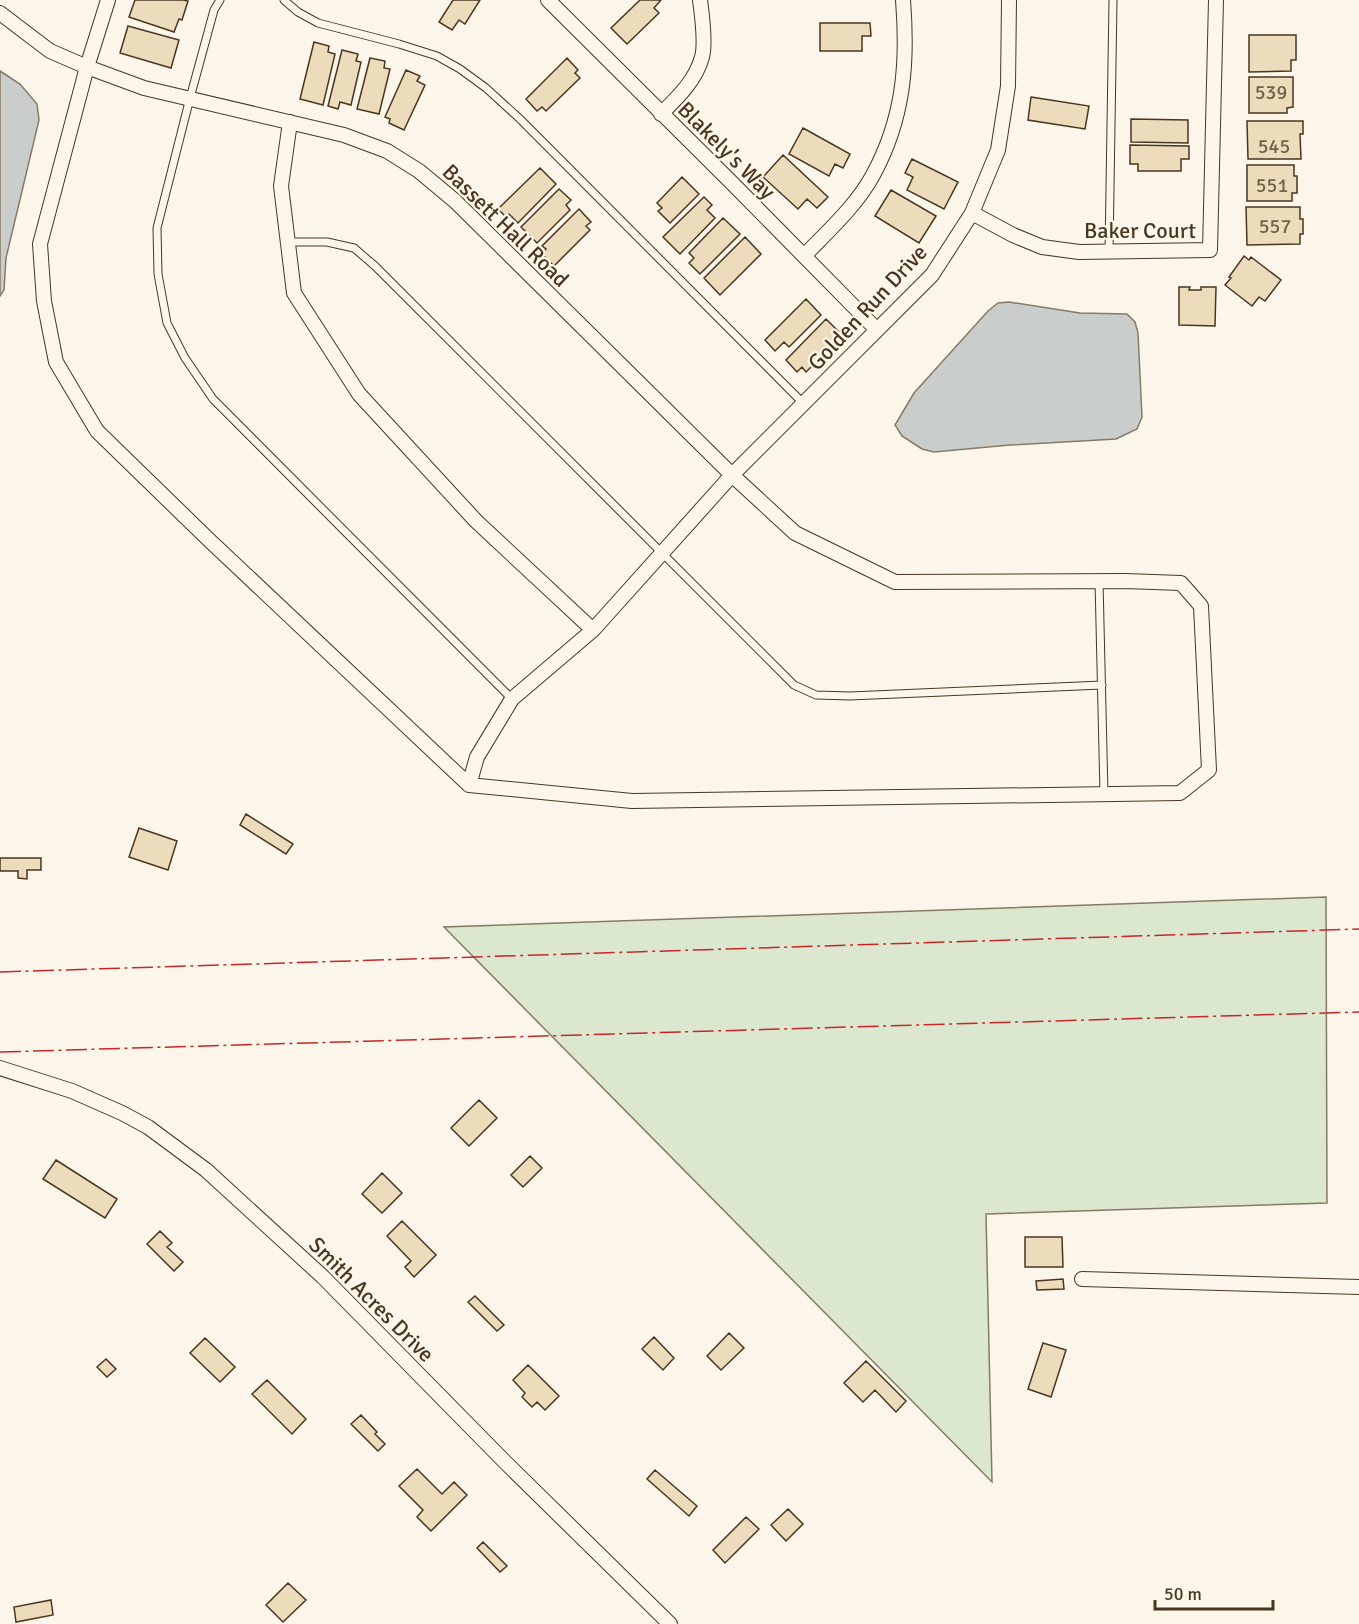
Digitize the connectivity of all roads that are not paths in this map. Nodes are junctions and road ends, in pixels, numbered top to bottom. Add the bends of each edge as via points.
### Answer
1 (108, 0) edge
2 (220, 0) edge
3 (284, 0) edge
4 (548, 0) edge
5 (700, 0) edge
6 (903, 0) edge
7 (1009, 0) edge
8 (1113, 0) edge
9 (1216, 0) edge
10 (0, 13) edge
11 (87, 67) junction
12 (190, 98) junction
13 (661, 114) junction
14 (290, 122) junction
15 (972, 213) junction
16 (288, 242) junction
17 (1109, 251) junction
18 (804, 256) junction
19 (877, 330) junction
20 (804, 404) junction
21 (732, 475) junction
22 (662, 554) junction
23 (1099, 581) junction
24 (593, 630) junction
25 (1102, 686) junction
26 (512, 699) junction
27 (469, 785) junction
28 (1104, 794) junction
29 (0, 1068) edge
30 (1082, 1279) dead end
31 (1359, 1287) edge
32 (670, 1624) edge

1 - 11 street
2 - 12 lane
3 - 20 lane via 318,23 437,56 486,88
4 - 13 street, Blakely's Way
5 - 13 street via 703,55 694,76
6 - 18 street via 903,83 894,129 873,177 847,212
7 - 15 street, Golden Run Drive via 1008,86 998,150
8 - 17 lane
9 - 17 street, Baker Court via 1210,250
10 - 11 street, Bassett Hall Road via 50,51
11 - 12 street, Bassett Hall Road via 144,88
11 - 27 street via 40,244 44,301 57,362 97,431
12 - 14 street, Bassett Hall Road
12 - 26 lane via 157,228 158,274 167,324 185,358 213,399
13 - 18 street, Blakely's Way
14 - 16 street via 281,186
14 - 21 street, Bassett Hall Road via 344,135 387,152 418,171 455,201
15 - 17 street, Baker Court via 1042,247
15 - 19 street, Golden Run Drive via 932,275
16 - 22 lane via 327,242 354,248
16 - 24 street via 294,293 359,394 476,521
18 - 19 street, Blakely's Way
19 - 20 street, Golden Run Drive
20 - 21 street, Golden Run Drive
21 - 22 street, Golden Run Drive
21 - 23 street, Bassett Hall Road via 795,533 895,582
22 - 24 street, Golden Run Drive
22 - 25 lane via 794,685 816,695
23 - 25 lane
23 - 28 street, Bassett Hall Road via 1181,583 1201,606 1209,770 1180,793
24 - 26 street, Golden Run Drive
25 - 28 lane
26 - 27 street, Golden Run Drive via 477,757
27 - 28 street via 632,801
29 - 32 street, Smith Acres Drive via 72,1091 122,1113 148,1127 206,1170 322,1277
30 - 31 street

